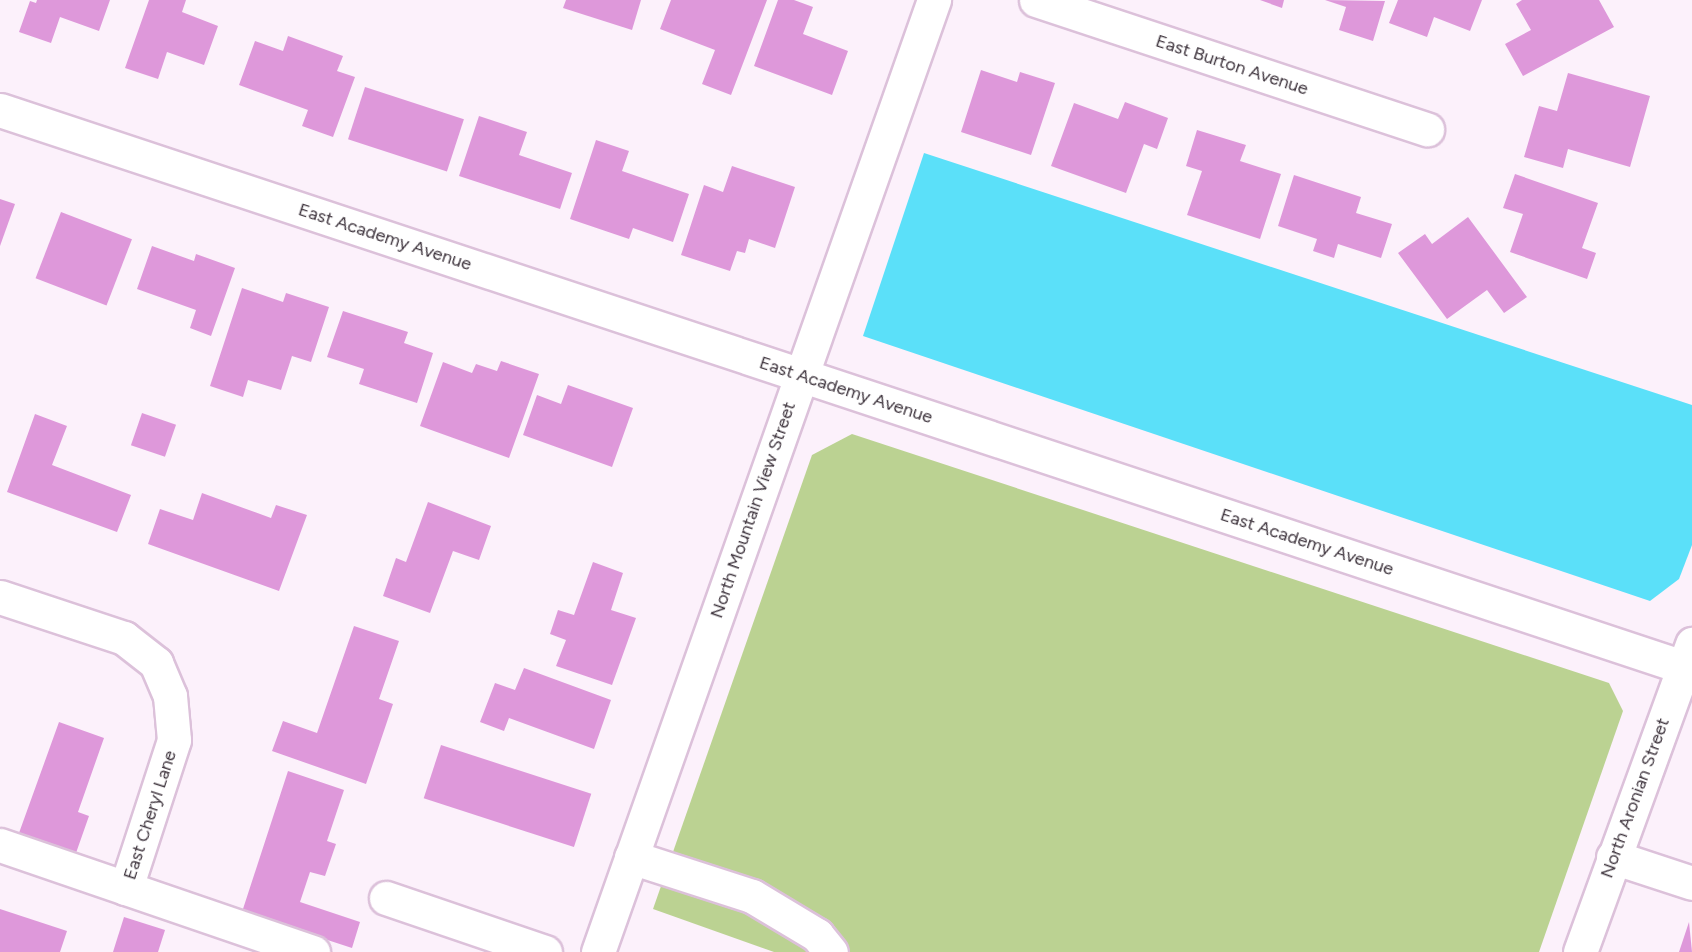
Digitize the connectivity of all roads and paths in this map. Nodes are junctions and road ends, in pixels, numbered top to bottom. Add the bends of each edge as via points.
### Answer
1 (934, 0) edge
2 (1036, 0) edge
3 (0, 110) edge
4 (1427, 129) dead end
5 (801, 374) junction
6 (0, 597) edge
7 (1689, 660) edge
8 (0, 845) edge
9 (631, 857) junction
10 (1613, 857) junction
11 (1692, 883) edge
12 (126, 888) junction
13 (386, 898) dead end
14 (261, 943) edge
15 (313, 952) edge
16 (545, 952) edge
17 (598, 952) edge
18 (831, 952) edge
19 (1580, 952) edge

1 - 5 street, North Mountain View Street
2 - 4 street, East Burton Avenue
3 - 5 street, East Academy Avenue
5 - 7 street, East Academy Avenue
5 - 9 street, North Mountain View Street
6 - 12 street, East Cheryl Lane via 124,638 156,663 170,696 174,740
7 - 10 street, North Aronian Street
8 - 12 street
9 - 17 street, North Mountain View Street
9 - 18 street via 752,896 816,935
10 - 11 street
10 - 19 street, North Aronian Street
12 - 14 street
13 - 16 street
14 - 15 street

